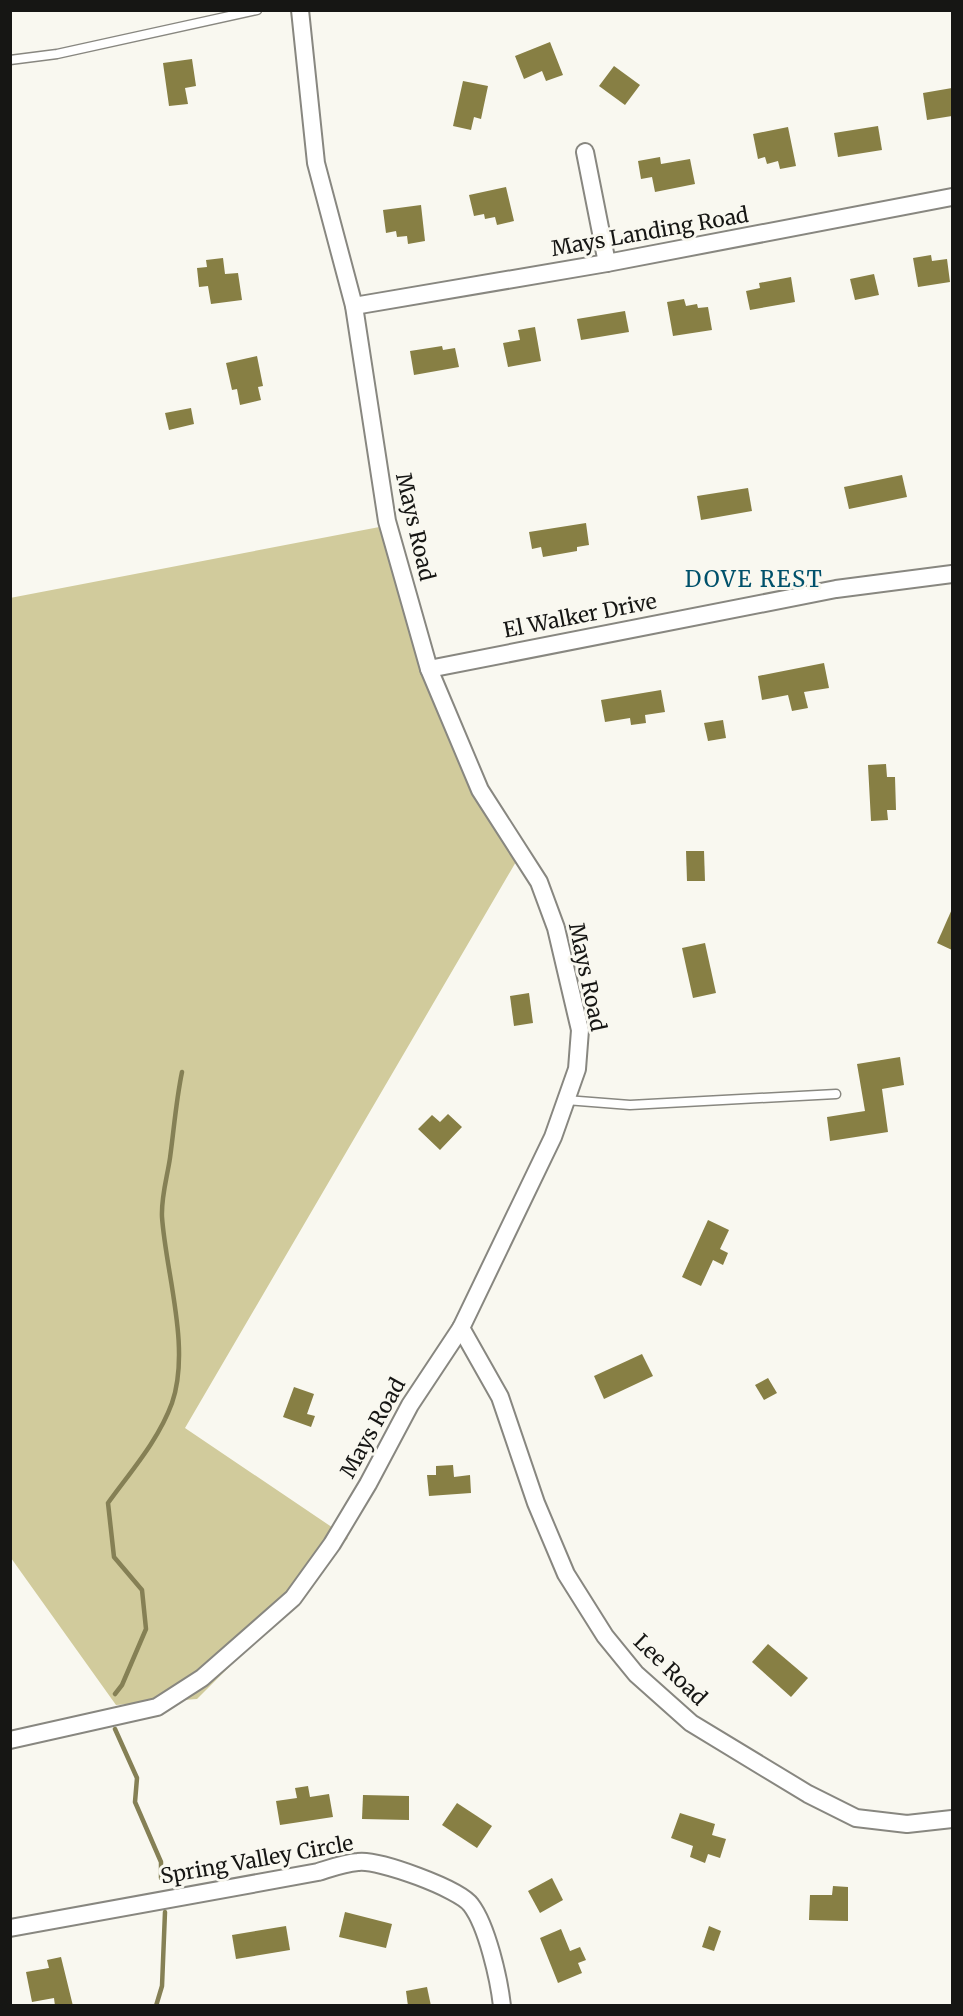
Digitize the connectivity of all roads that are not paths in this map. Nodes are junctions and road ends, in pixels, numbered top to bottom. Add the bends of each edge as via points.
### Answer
1 (257, 10) edge
2 (300, 10) edge
3 (10, 60) edge
4 (585, 152) dead end
5 (952, 197) edge
6 (607, 263) junction
7 (354, 306) junction
8 (952, 574) edge
9 (429, 669) junction
10 (836, 1094) dead end
11 (566, 1100) junction
12 (462, 1328) junction
13 (10, 1740) edge
14 (952, 1819) edge
15 (10, 1928) edge
16 (502, 2006) edge

1 - 3 lane via 57,54
2 - 7 street, Mays Road via 316,163
4 - 6 street
5 - 6 street, Mays Landing Road
6 - 7 street, Mays Landing Road
7 - 9 street, Mays Road via 387,521
8 - 9 street, El Walker Drive via 836,589
9 - 11 street, Mays Road via 480,790 539,882 555,928 580,1030 577,1070
10 - 11 lane via 630,1105
11 - 12 street, Mays Road via 553,1137
12 - 13 street, Mays Road via 410,1405 332,1544 293,1598 247,1642 157,1707
12 - 14 street, Lee Road via 500,1397 536,1503 566,1574 605,1636 636,1674 692,1723 808,1794 856,1818 907,1824
15 - 16 street, Spring Valley Circle via 318,1872 359,1861 420,1876 471,1904 489,1944

